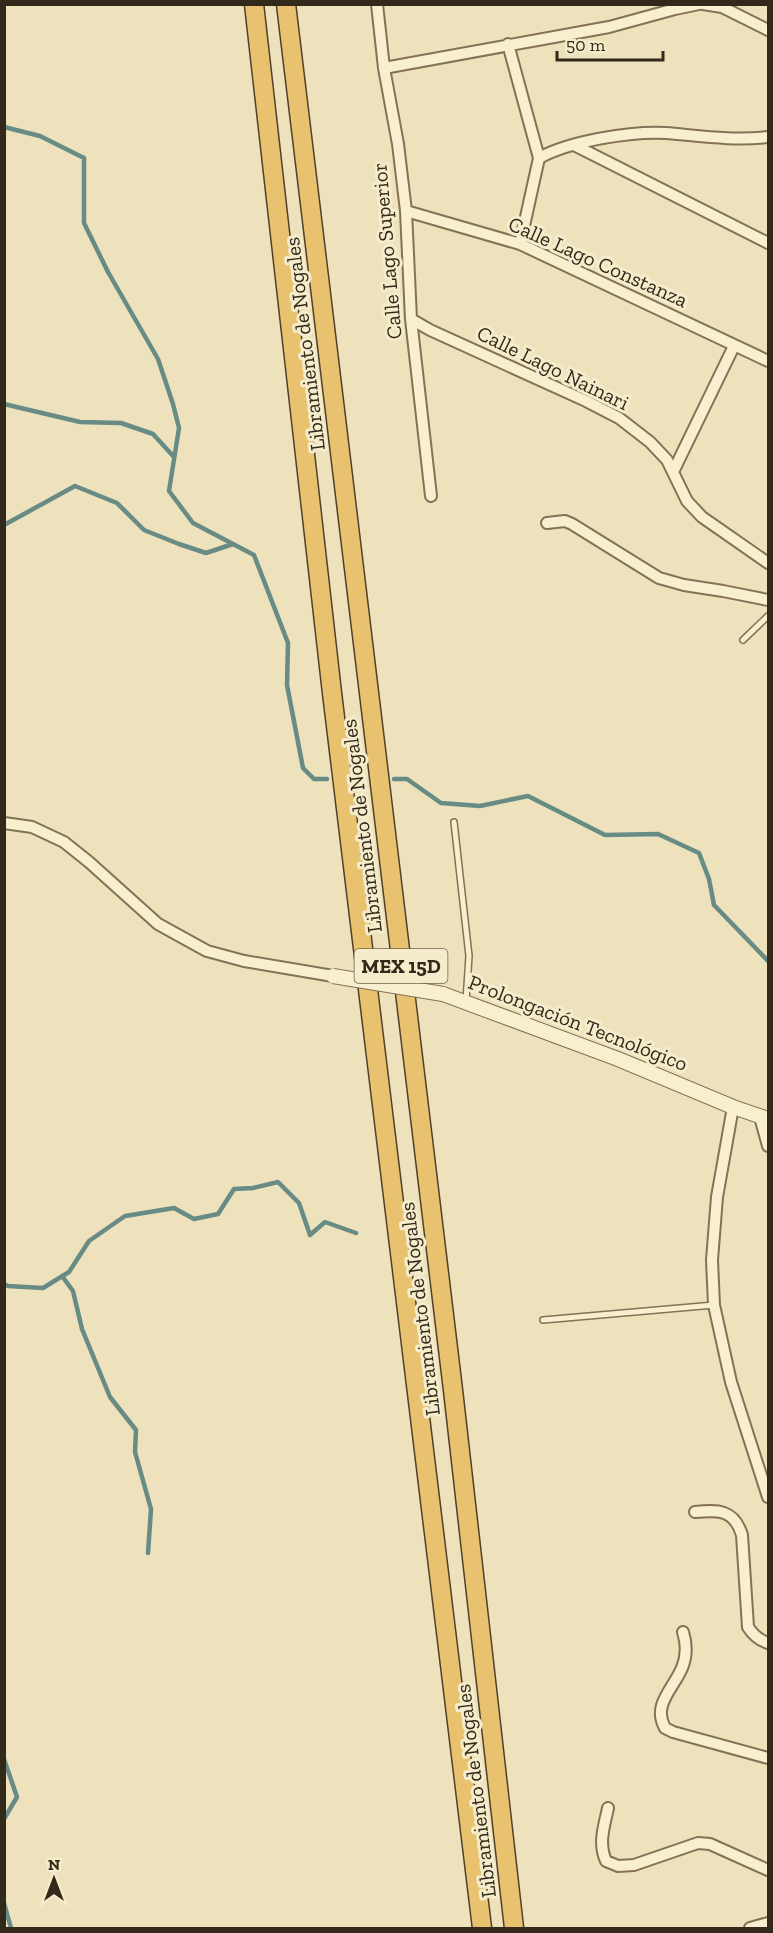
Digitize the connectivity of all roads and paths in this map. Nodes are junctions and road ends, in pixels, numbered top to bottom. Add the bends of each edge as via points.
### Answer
1 (254, 4) edge
2 (286, 4) edge
3 (377, 4) edge
4 (701, 4) edge
5 (768, 30) edge
6 (508, 44) junction
7 (384, 68) junction
8 (768, 137) edge
9 (574, 145) junction
10 (539, 158) junction
11 (406, 211) junction
12 (768, 243) edge
13 (520, 244) junction
14 (411, 319) junction
15 (734, 346) junction
16 (768, 361) edge
17 (674, 472) junction
18 (431, 496) dead end
19 (547, 523) dead end
20 (768, 563) edge
21 (768, 600) edge
22 (768, 616) edge
23 (743, 639) dead end
24 (454, 822) dead end
25 (4, 823) edge
26 (333, 976) joint
27 (466, 1001) junction
28 (733, 1107) junction
29 (764, 1118) edge
30 (768, 1146) edge
31 (714, 1305) junction
32 (543, 1320) dead end
33 (768, 1497) edge
34 (695, 1512) dead end
35 (683, 1632) dead end
36 (768, 1642) edge
37 (768, 1758) edge
38 (608, 1808) dead end
39 (768, 1870) edge
40 (768, 1923) edge
41 (482, 1929) edge
42 (514, 1929) edge
43 (750, 1929) edge

1 - 41 highway, Libramiento de Nogales / MEX 15D via 332,693
2 - 42 highway, Libramiento de Nogales / MEX 15D
3 - 7 street, Calle Lago Superior
4 - 5 street via 722,7
4 - 6 street via 609,27
6 - 7 street
6 - 10 street
7 - 11 street, Calle Lago Superior
8 - 9 street via 732,140 635,134
9 - 10 street
9 - 12 street
10 - 13 street
11 - 13 street, Calle Lago Constanza
11 - 14 street, Calle Lago Superior
13 - 15 street, Calle Lago Constanza
14 - 17 street, Calle Lago Nainari via 619,418 650,442
14 - 18 street, Calle Lago Superior
15 - 16 street, Calle Lago Constanza
15 - 17 street
17 - 20 street, Calle Lago Nainari via 687,501 702,517
19 - 21 street via 565,521 659,578
22 - 23 lane
24 - 27 lane via 469,956
25 - 26 street via 32,827 64,842 158,924 207,951
26 - 27 street, Prolongación Tecnológico, bridge
27 - 28 street, Prolongación Tecnológico
28 - 29 street, Prolongación Tecnológico
28 - 31 street via 717,1197 712,1260
29 - 30 street
31 - 32 lane
31 - 33 street via 731,1382
34 - 36 street via 726,1513 739,1527 748,1627
35 - 37 street via 686,1658 664,1698 660,1713 665,1728
38 - 39 street via 601,1851 606,1861 618,1866 634,1865 698,1843 710,1844
40 - 43 street

